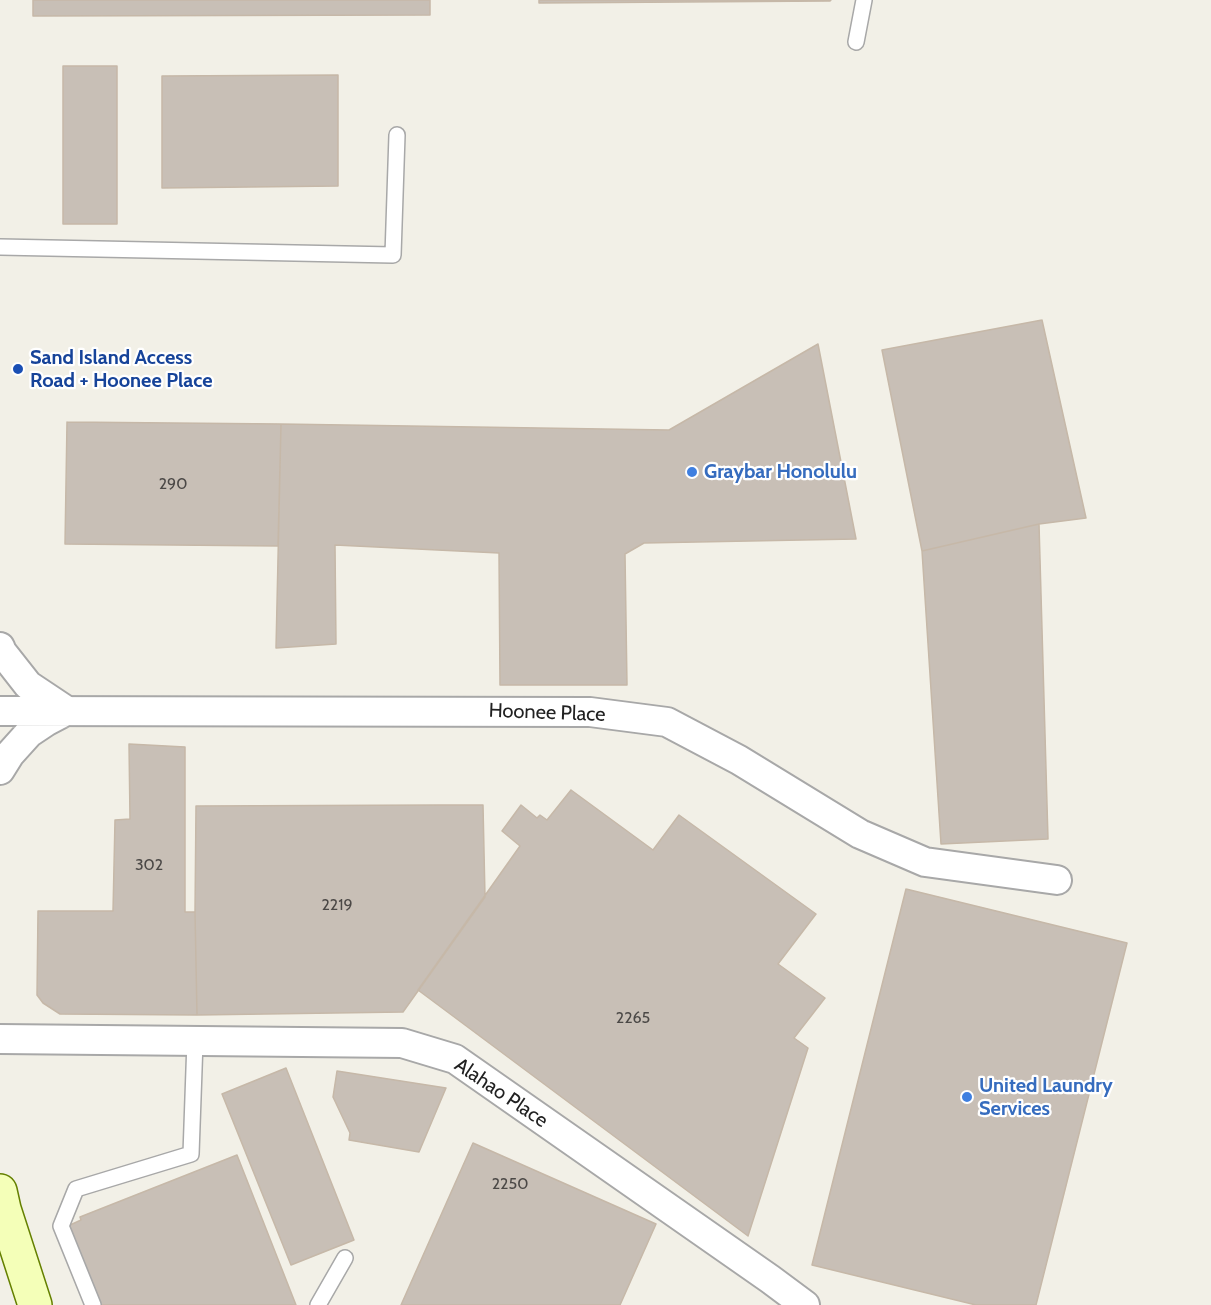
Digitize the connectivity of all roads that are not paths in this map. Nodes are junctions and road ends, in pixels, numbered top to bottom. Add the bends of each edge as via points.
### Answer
1 (864, 0) edge
2 (856, 42) dead end
3 (397, 135) dead end
4 (0, 247) edge
5 (0, 647) edge
6 (0, 711) edge
7 (67, 711) junction
8 (0, 770) edge
9 (1057, 880) dead end
10 (0, 1039) edge
11 (195, 1041) junction
12 (0, 1191) edge
13 (345, 1258) dead end
14 (35, 1305) edge
15 (93, 1305) edge
16 (318, 1305) edge
17 (805, 1305) edge

1 - 2 lane
3 - 4 lane via 393,255
5 - 7 street via 28,685
6 - 7 street, Hoonee Place
7 - 8 street via 29,733
7 - 9 street, Hoonee Place via 590,712 667,722 739,760 860,834 926,862
10 - 11 street, Alahao Place
11 - 15 lane via 191,1154 76,1189 61,1226
11 - 17 street, Alahao Place via 402,1043 455,1059
12 - 14 main road
13 - 16 lane

